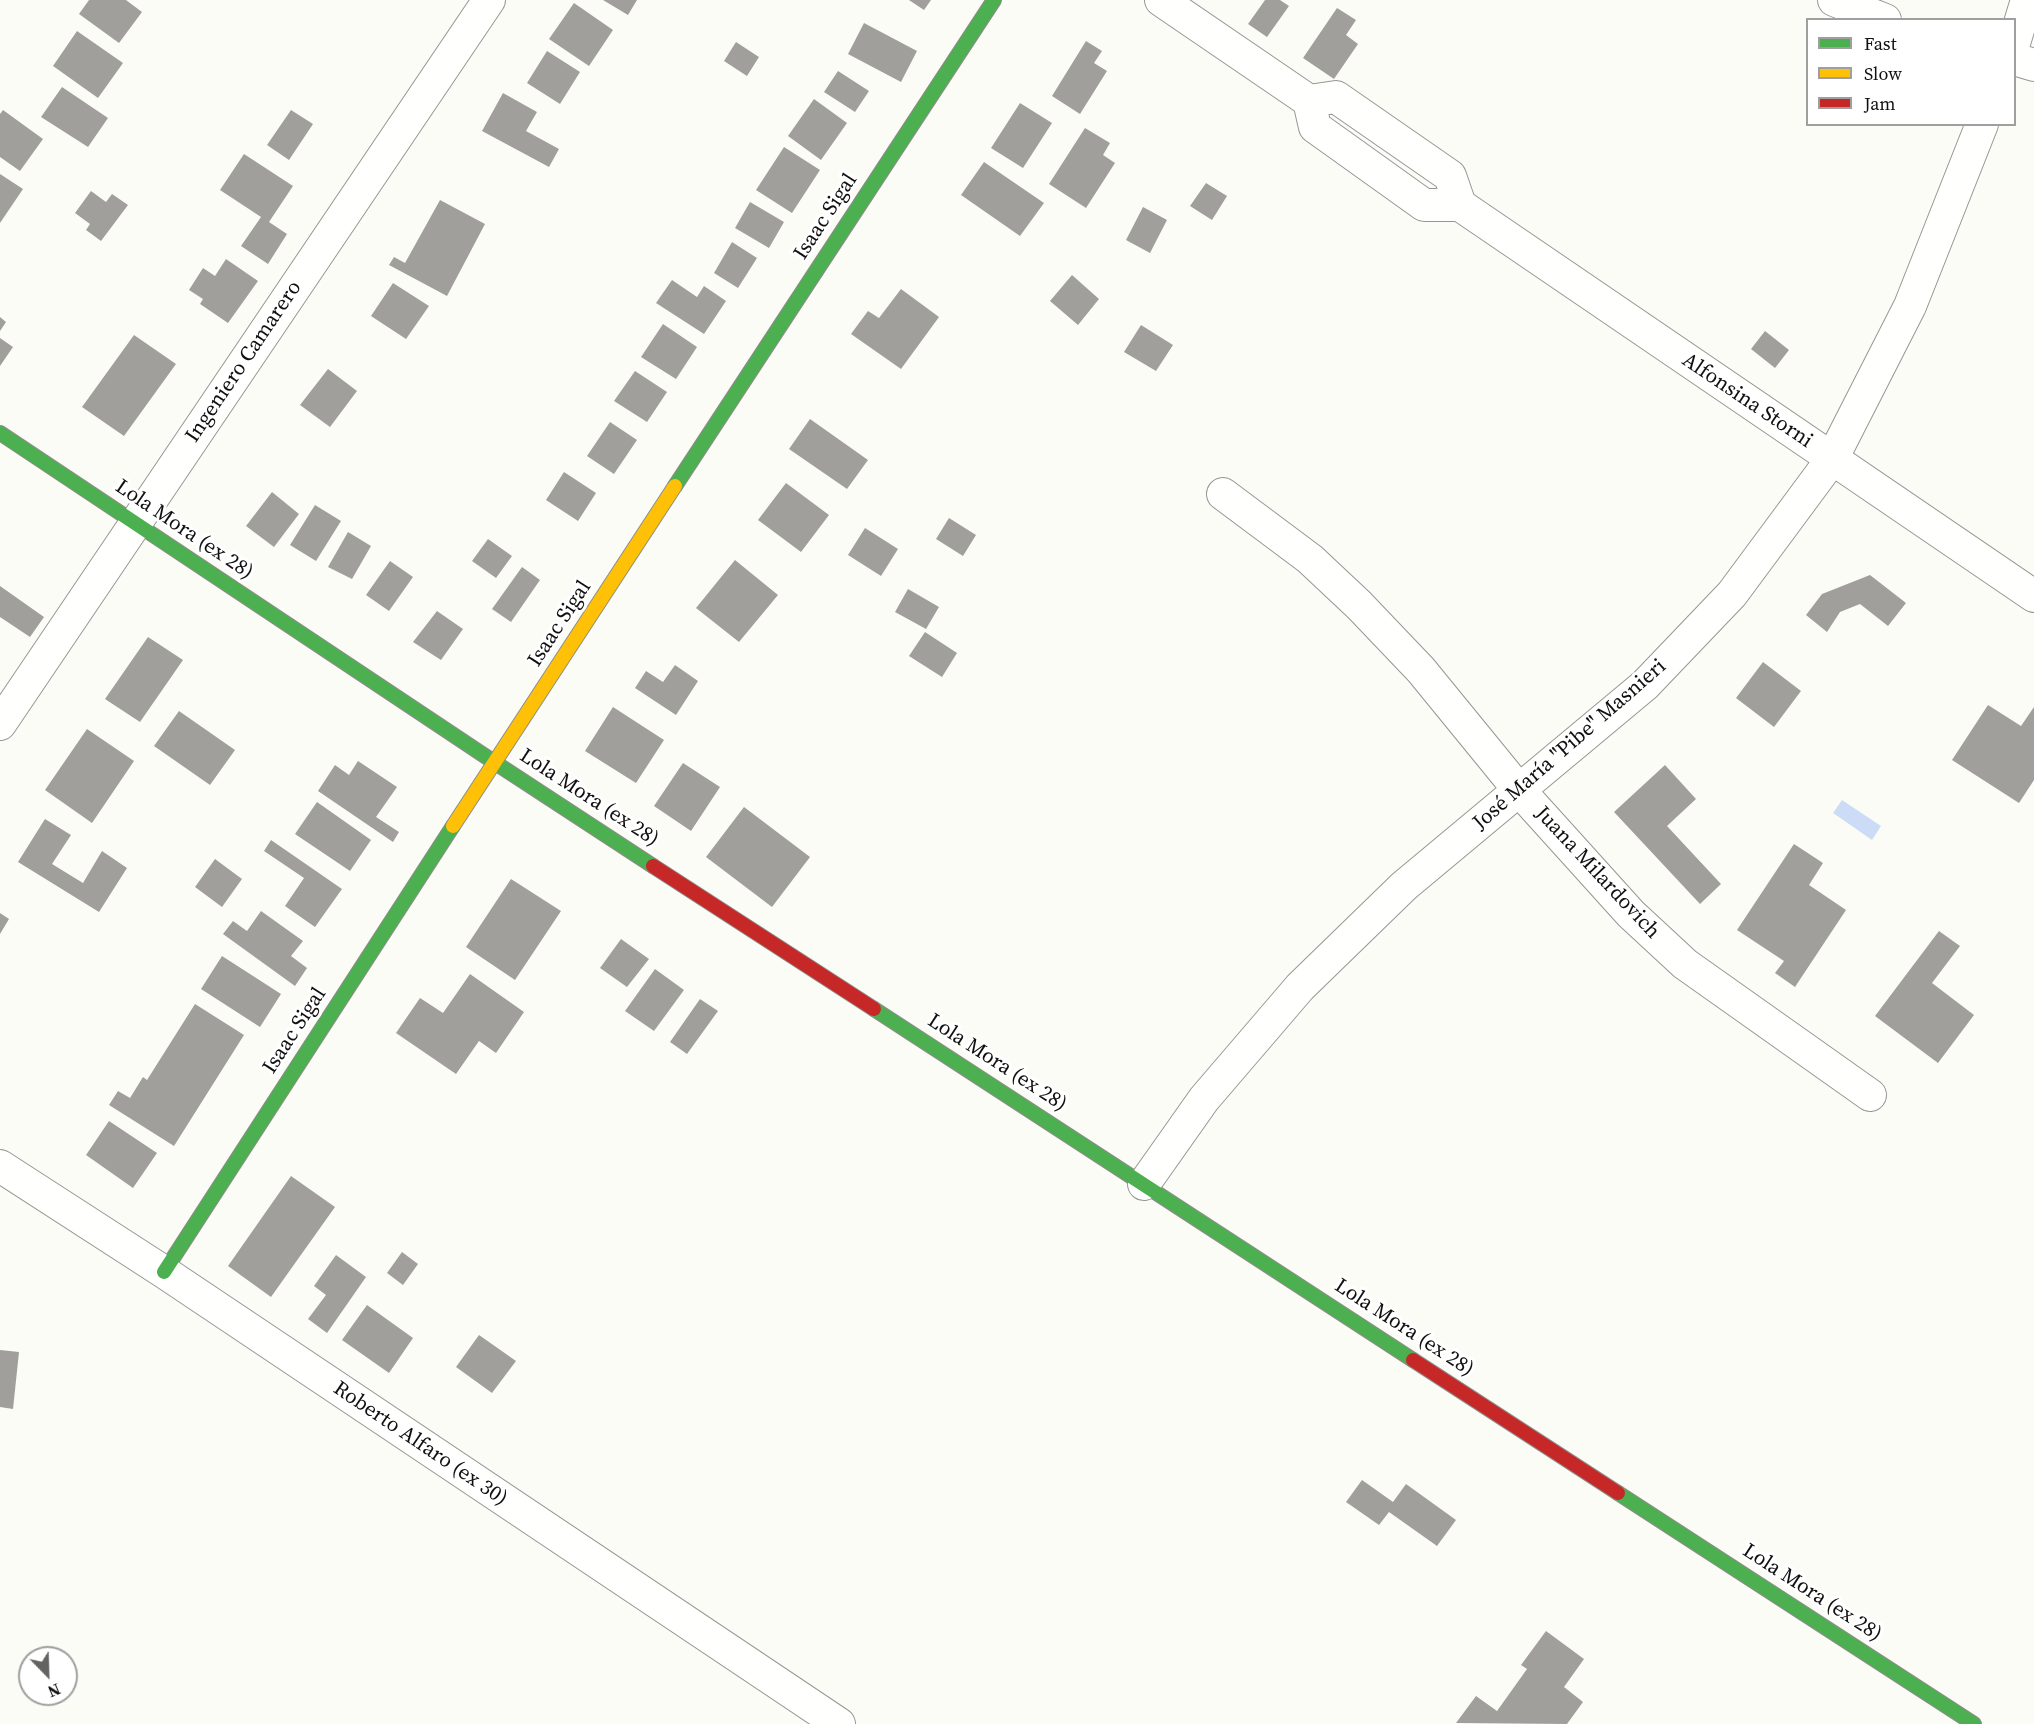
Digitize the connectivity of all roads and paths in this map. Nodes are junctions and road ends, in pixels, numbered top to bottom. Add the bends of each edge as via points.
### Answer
1 (489, 0) edge
2 (994, 0) edge
3 (1161, 0) edge
4 (1834, 0) edge
5 (2027, 0) edge
6 (1880, 18) edge
7 (2016, 36) edge
8 (2016, 60) edge
9 (2034, 65) edge
10 (1981, 126) edge
11 (0, 433) edge
12 (1832, 459) junction
13 (1223, 495) dead end
14 (136, 523) junction
15 (2034, 596) edge
16 (0, 724) edge
17 (494, 762) junction
18 (1520, 790) junction
19 (1870, 1095) dead end
20 (0, 1166) edge
21 (1144, 1184) junction
22 (164, 1272) junction
23 (839, 1724) edge
24 (1974, 1724) edge

1 - 14 street, Ingeniero Camarero
2 - 17 street, Isaac Sigal
3 - 12 street, Alfonsina Storni via 1309,101 1315,128 1424,205 1460,205
4 - 6 street
5 - 7 street
8 - 9 street
10 - 12 street, José María "Pibe" Masnieri via 1910,306
11 - 14 street, Lola Mora (ex 28)
12 - 15 street, Alfonsina Storni
12 - 18 street, José María "Pibe" Masnieri via 1732,594 1645,685
13 - 18 street, Juana Milardovich via 1310,559 1359,605 1421,670
14 - 16 street, Ingeniero Camarero
14 - 17 street, Lola Mora (ex 28)
17 - 21 street, Lola Mora (ex 28)
17 - 22 street, Isaac Sigal
18 - 19 street, Juana Milardovich via 1631,914 1685,964
18 - 21 street, José María "Pibe" Masnieri via 1404,886 1300,987 1204,1099
20 - 22 street, Roberto Alfaro (ex 30)
21 - 24 street, Lola Mora (ex 28)
22 - 23 street, Roberto Alfaro (ex 30)

